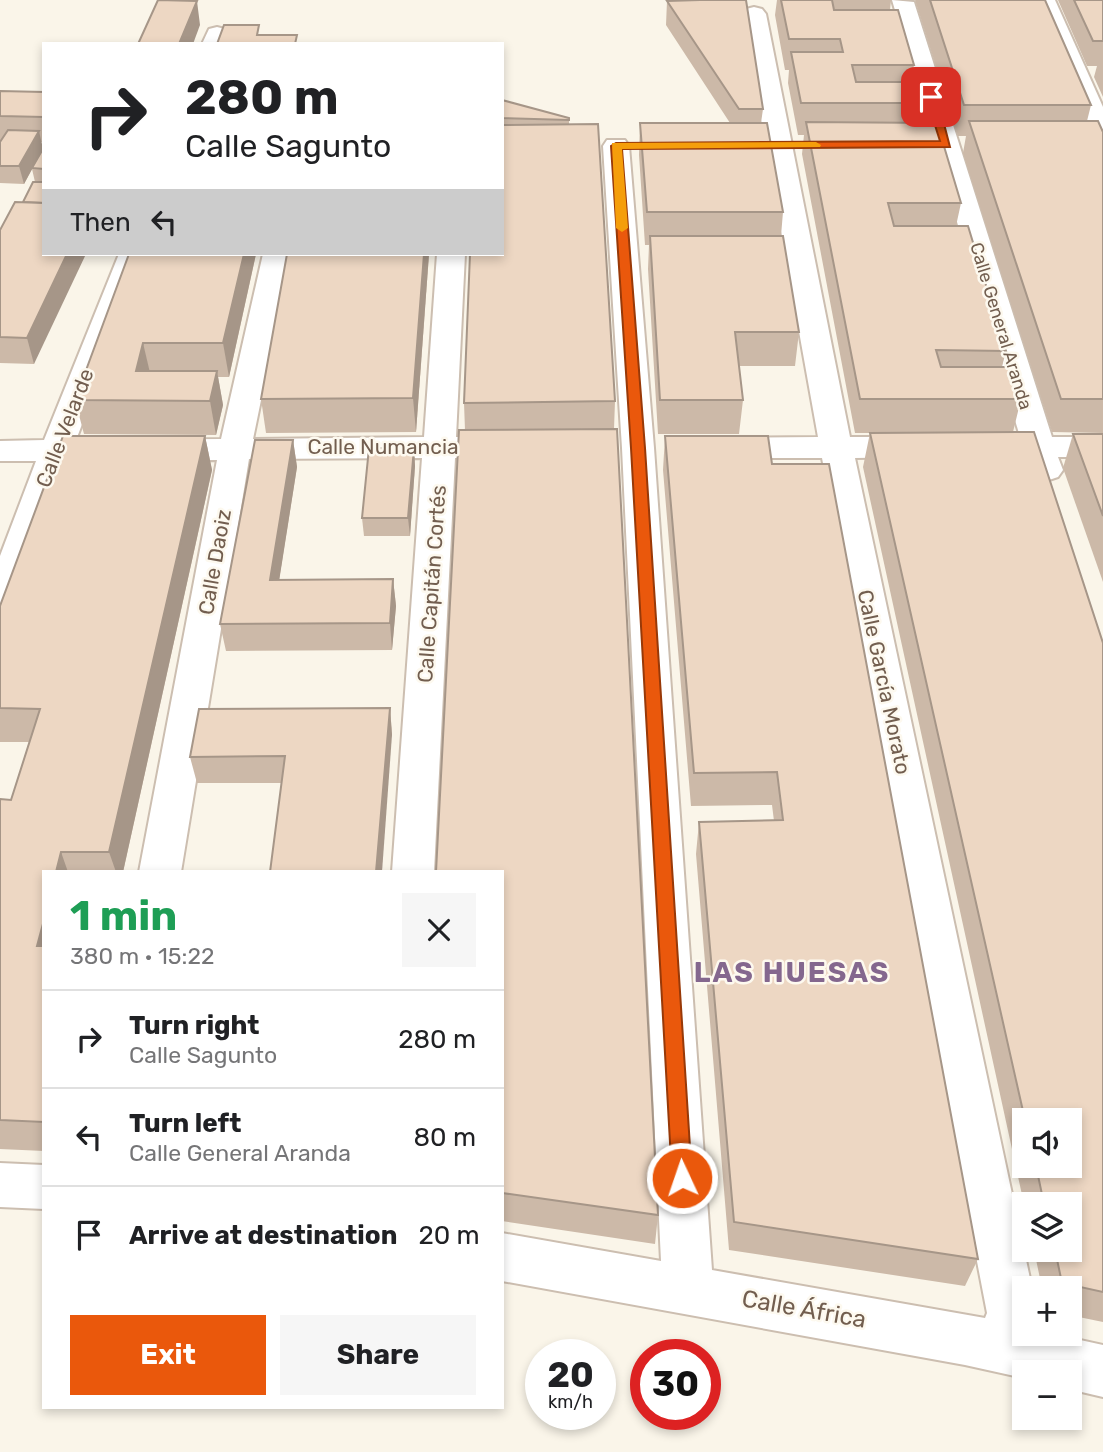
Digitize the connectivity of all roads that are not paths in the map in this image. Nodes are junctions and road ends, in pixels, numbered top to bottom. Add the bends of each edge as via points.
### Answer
1 (1043, 0) edge
2 (902, 2) dead end
3 (754, 14) dead end
4 (1103, 136) edge
5 (614, 146) dead end
6 (131, 256) edge
7 (277, 256) edge
8 (451, 256) edge
9 (440, 447) junction
10 (533, 447) edge
11 (836, 447) junction
12 (1039, 447) junction
13 (1103, 447) edge
14 (235, 448) junction
15 (652, 448) junction
16 (56, 449) junction
17 (0, 451) edge
18 (1057, 504) edge
19 (0, 603) edge
20 (160, 870) edge
21 (413, 870) edge
22 (0, 1185) edge
23 (42, 1187) edge
24 (504, 1257) edge
25 (688, 1288) junction
26 (1004, 1348) junction
27 (1103, 1371) edge

1 - 4 street
2 - 12 street, Calle General Aranda
3 - 11 street, Calle García Morato
5 - 15 street
6 - 16 street, Calle Velarde
7 - 14 street, Calle Daoiz
8 - 9 street, Calle Capitán Cortés
9 - 10 street, Calle Numancia
9 - 14 street, Calle Numancia
9 - 21 street, Calle Capitán Cortés
11 - 12 street
11 - 15 street
11 - 26 street, Calle García Morato via 1012,1313
12 - 13 street
12 - 18 street, Calle General Aranda
14 - 16 street, Calle Numancia
14 - 20 street, Calle Daoiz
15 - 25 street
16 - 17 street, Calle Numancia
16 - 19 street, Calle Velarde
22 - 23 street
24 - 25 street, Calle África
25 - 26 street, Calle África
26 - 27 street, Calle África

